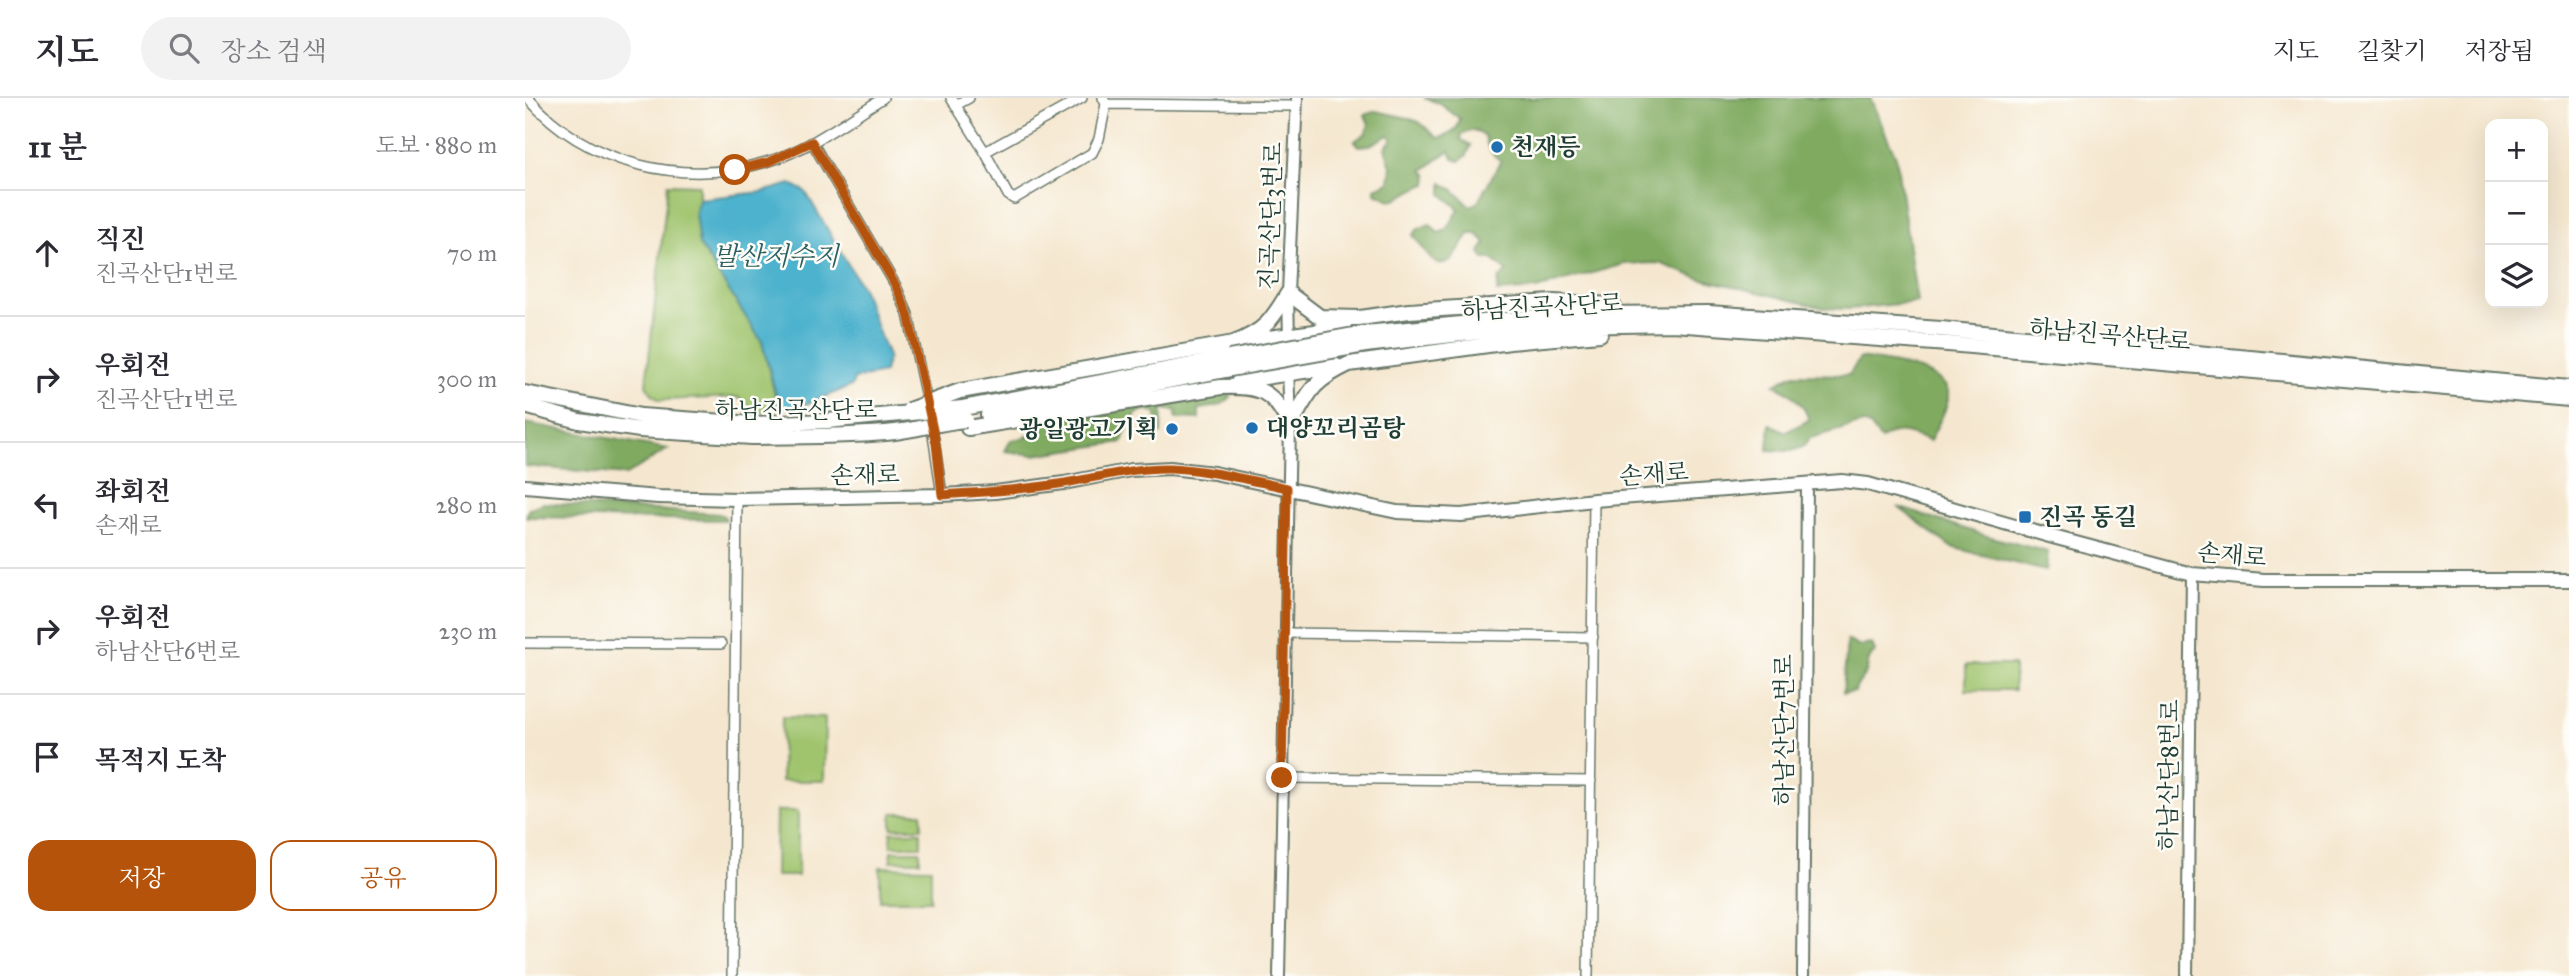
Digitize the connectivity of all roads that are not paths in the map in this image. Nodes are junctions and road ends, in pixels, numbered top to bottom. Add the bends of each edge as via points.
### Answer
1 (528, 98) edge
2 (883, 98) edge
3 (969, 98) edge
4 (1081, 98) edge
5 (1105, 101) edge
6 (1169, 101) edge
7 (1192, 101) edge
8 (954, 102) edge
9 (1250, 102) edge
10 (1297, 102) edge
11 (812, 142) junction
12 (985, 152) junction
13 (1288, 293) junction
14 (1360, 318) junction
15 (1710, 320) junction
16 (1289, 335) junction
17 (1234, 343) junction
18 (2143, 355) junction
19 (1349, 364) junction
20 (1288, 375) junction
21 (2569, 380) edge
22 (1221, 387) junction
23 (2495, 387) junction
24 (2569, 388) edge
25 (525, 393) edge
26 (2569, 399) edge
27 (2569, 405) edge
28 (525, 406) edge
29 (897, 414) junction
30 (965, 419) junction
31 (1290, 426) junction
32 (753, 430) junction
33 (1807, 484) junction
34 (525, 486) edge
35 (1287, 488) junction
36 (942, 495) junction
37 (737, 499) junction
38 (1594, 500) junction
39 (2192, 574) junction
40 (2569, 580) edge
41 (1284, 633) junction
42 (1593, 638) junction
43 (525, 643) edge
44 (721, 644) dead end
45 (1282, 778) junction
46 (1591, 781) junction
47 (732, 976) edge
48 (1279, 976) edge
49 (1588, 976) edge
50 (1803, 976) edge
51 (2187, 976) edge

1 - 11 street via 578,139 613,158 675,172 735,170 769,162
2 - 11 street
3 - 8 street
4 - 12 street
5 - 6 street
5 - 12 street via 1092,153 1023,196 1014,199 1008,195
6 - 7 street
7 - 9 street
8 - 12 street
9 - 10 street
10 - 13 street, 진곡산단3번로
11 - 36 street via 908,314 936,444
13 - 14 highway via 1320,317
13 - 16 street, 진곡산단3번로
13 - 17 highway via 1271,322
14 - 15 highway via 1553,302 1688,309
14 - 16 highway
15 - 18 highway, 하남진곡산단로 via 1948,344
15 - 18 highway, 하남진곡산단로 via 1907,327
15 - 19 highway via 1674,333 1535,340
15 - 30 highway, 하남진곡산단로, bridge via 1595,314 1426,325
16 - 17 highway
16 - 20 street, 진곡산단3번로
17 - 29 highway, bridge via 960,391
18 - 23 highway, 하남진곡산단로
19 - 20 highway
19 - 31 highway via 1313,385
20 - 22 highway
20 - 31 street, 진곡산단3번로
21 - 23 highway
22 - 30 highway
22 - 31 highway via 1248,386 1268,395 1280,405
23 - 24 highway
23 - 26 highway, 하남진곡산단로
23 - 27 highway
25 - 32 highway, 하남진곡산단로 via 641,416
28 - 32 highway, 하남진곡산단로 via 579,421 640,429
29 - 30 highway, 하남진곡산단로, bridge via 938,412
29 - 32 highway, 하남진곡산단로, bridge
30 - 32 highway, 하남진곡산단로, bridge via 825,437
31 - 35 street, 진곡산단3번로
33 - 38 main road, 손재로
33 - 39 main road, 손재로 via 1868,484
33 - 50 street, 하남산단7번로
34 - 37 main road, 손재로
35 - 36 main road, 손재로 via 1170,468
35 - 38 main road, 손재로 via 1427,515
35 - 41 street, 진곡산단3번로
36 - 37 main road, 손재로
37 - 47 street
38 - 42 street
39 - 40 main road, 손재로 via 2264,580
39 - 51 street, 하남산단8번로
41 - 42 street
41 - 45 street, 진곡산단3번로
42 - 46 street
43 - 44 street
45 - 46 street
45 - 48 street, 진곡산단3번로
46 - 49 street

